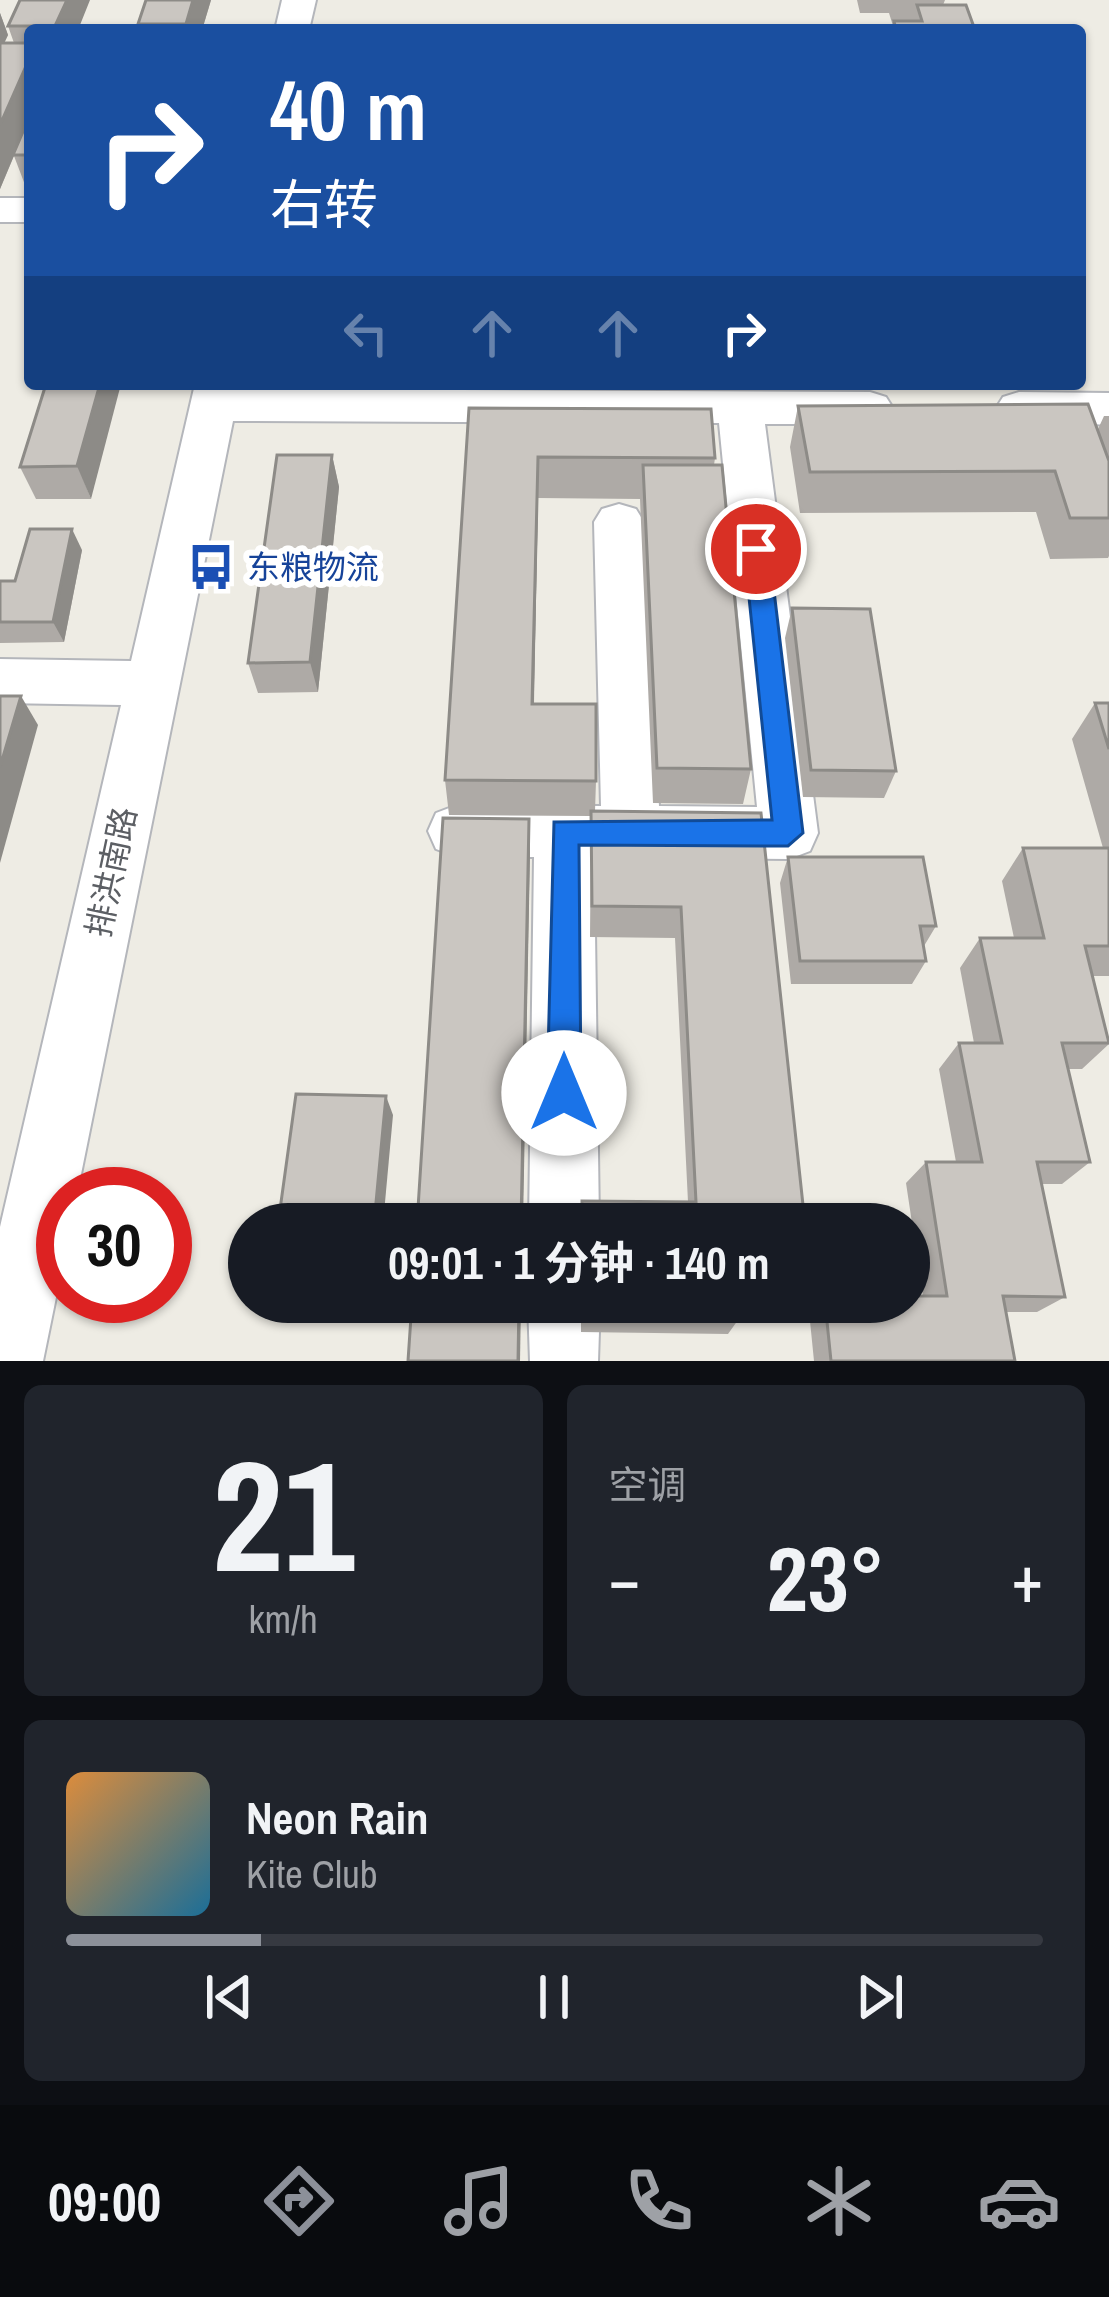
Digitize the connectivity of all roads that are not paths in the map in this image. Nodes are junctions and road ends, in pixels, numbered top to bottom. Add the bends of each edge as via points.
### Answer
1 (215, 395) edge
2 (740, 407) junction
3 (925, 408) edge
4 (971, 408) edge
5 (1109, 409) edge
6 (620, 521) dead end
7 (0, 681) edge
8 (152, 683) junction
9 (443, 831) edge
10 (564, 832) junction
11 (631, 832) junction
12 (564, 1203) edge
13 (6, 1361) edge

1 - 2 street
1 - 8 street, 排洪南路
2 - 3 street
2 - 11 street via 788,833
4 - 5 street
6 - 11 street
7 - 8 street
8 - 13 street, 排洪南路
9 - 10 street
10 - 11 street
10 - 12 street

